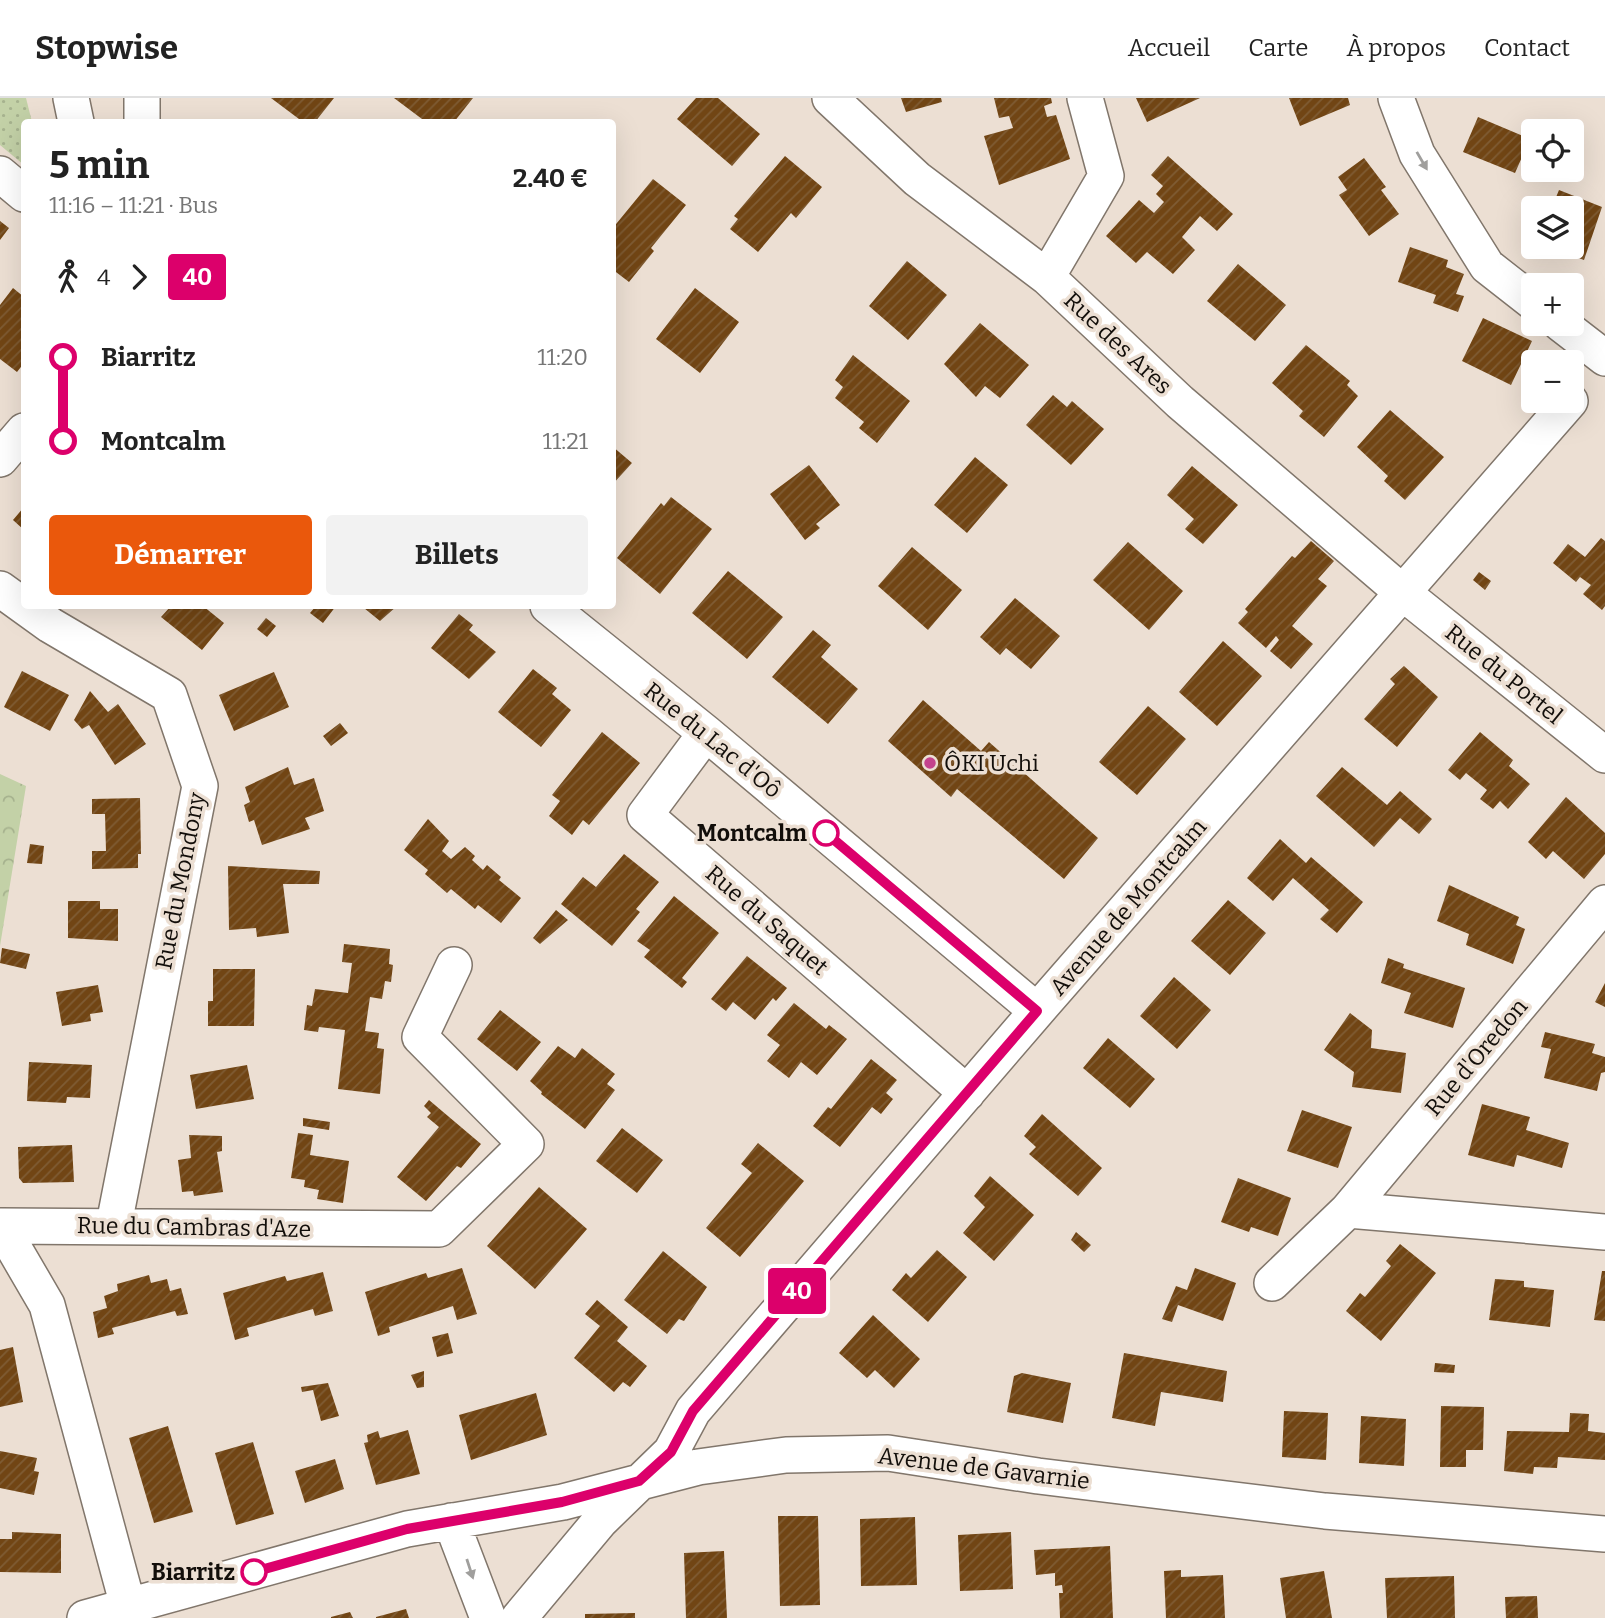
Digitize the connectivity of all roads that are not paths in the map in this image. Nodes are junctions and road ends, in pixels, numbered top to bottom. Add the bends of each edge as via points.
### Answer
1 (830, 98) edge
2 (1085, 98) edge
3 (1396, 98) edge
4 (0, 174) edge
5 (21, 192) edge
6 (1047, 277) junction
7 (1521, 293) edge
8 (1576, 336) edge
9 (1605, 360) edge
10 (1584, 385) edge
11 (1560, 413) edge
12 (21, 434) edge
13 (0, 459) edge
14 (0, 589) edge
15 (1403, 593) junction
16 (21, 604) edge
17 (28, 609) edge
18 (552, 609) edge
19 (706, 733) junction
20 (1605, 755) edge
21 (1605, 903) edge
22 (454, 965) dead end
23 (1037, 1011) junction
24 (967, 1093) junction
25 (1348, 1210) junction
26 (114, 1224) junction
27 (1605, 1232) edge
28 (1272, 1283) dead end
29 (639, 1481) junction
30 (451, 1521) junction
31 (1605, 1534) edge
32 (128, 1606) junction
33 (85, 1618) edge
34 (488, 1618) edge
35 (519, 1618) edge

1 - 6 street, Rue des Ares via 917,179
2 - 6 street via 1106,176
3 -> 7 street via 1417,154 1487,266
4 - 5 street
6 - 15 street, Rue des Ares via 1180,402
8 - 9 street
9 - 10 street, Avenue de Montcalm
11 - 15 street, Avenue de Montcalm
12 - 13 street
14 - 16 street, Rue du Mondony
15 - 20 street, Rue du Portel
15 - 23 street, Avenue de Montcalm
17 - 26 street, Rue du Mondony via 169,695 200,786
18 - 19 street, Rue du Lac d'Oô
19 - 23 street, Rue du Lac d'Oô
19 - 24 street, Rue du Saquet via 645,815
21 - 25 street, Rue d'Oredon
22 - 26 street, Rue du Cambras d'Aze via 420,1037 526,1144 439,1230 230,1230
23 - 24 street, Avenue de Montcalm
24 - 29 street, Avenue de Montcalm via 693,1411 671,1452
25 - 27 street
25 - 28 street, Rue d'Oredon
26 - 32 street, Rue du Cambras d'Aze via 1,1226 47,1305
29 - 30 street, Avenue de Gavarnie via 562,1502
29 - 31 street, Avenue de Gavarnie via 774,1456 888,1453 1325,1511
29 - 35 street, Avenue de Montcalm via 564,1561
30 - 32 street, Avenue de Gavarnie
30 -> 34 street
32 - 33 street, Avenue de Gavarnie

